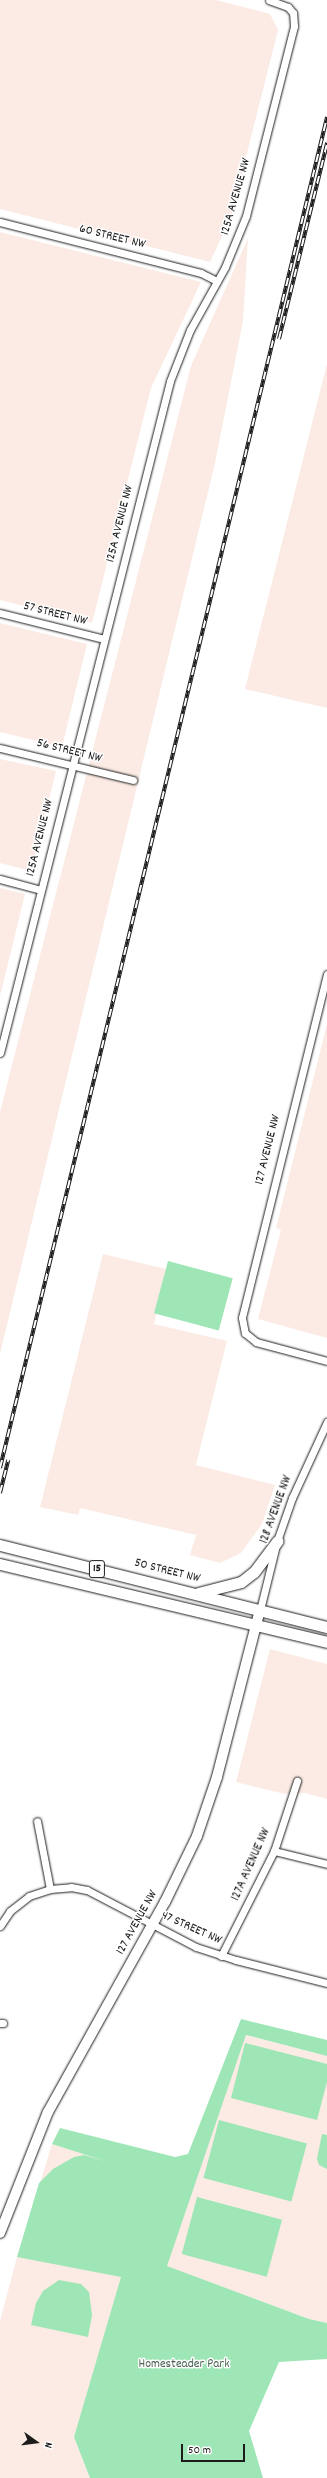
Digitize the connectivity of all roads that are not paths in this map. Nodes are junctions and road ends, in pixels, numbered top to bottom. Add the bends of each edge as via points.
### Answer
1 (269, 0) edge
2 (0, 222) edge
3 (218, 281) junction
4 (0, 614) edge
5 (104, 639) junction
6 (0, 748) edge
7 (72, 765) junction
8 (133, 780) dead end
9 (0, 879) edge
10 (41, 890) junction
11 (327, 974) edge
12 (0, 1052) edge
13 (327, 1361) edge
14 (327, 1422) edge
15 (277, 1541) junction
16 (0, 1545) edge
17 (0, 1564) edge
18 (194, 1593) junction
19 (260, 1610) junction
20 (256, 1625) junction
21 (327, 1627) edge
22 (327, 1642) edge
23 (297, 1781) dead end
24 (37, 1821) dead end
25 (274, 1850) junction
26 (327, 1864) edge
27 (50, 1889) junction
28 (152, 1925) junction
29 (0, 1926) edge
30 (221, 1956) junction
31 (327, 1983) edge
32 (0, 2233) edge

1 - 3 street, 125A AVENUE NW via 282,3 293,13 294,26 244,225
2 - 3 street, 60 STREET NW via 201,273
3 - 5 street, 125A AVENUE NW via 190,330 174,368
4 - 5 street, 57 STREET NW
5 - 7 street, 125A AVENUE NW
6 - 7 street, 56 STREET NW
7 - 8 street, 56 STREET NW
7 - 10 street, 125A AVENUE NW
9 - 10 street
10 - 12 street, 125A AVENUE NW
11 - 13 street, 127 AVENUE NW via 245,1295 242,1318 246,1333 260,1344
14 - 15 street, 128 AVENUE NW via 298,1484
15 - 18 main road via 254,1572 241,1582 225,1588
15 - 19 street, 128 AVENUE NW
16 - 18 main road, 50 STREET NW / 15
17 - 20 main road, 15
18 - 19 main road, 50 STREET NW
19 - 20 street, 127 AVENUE NW
19 - 21 main road, 50 STREET NW
20 - 22 main road
20 - 28 street, 127 AVENUE NW via 207,1811 187,1860
23 - 25 street, 127A AVENUE NW
24 - 27 street
25 - 26 street
25 - 30 street, 127A AVENUE NW
27 - 28 street, 47 STREET NW via 71,1887 91,1892
27 - 29 street, 47 STREET NW via 29,1896 10,1911
28 - 30 street, 47 STREET NW via 183,1942
28 - 32 street, 127 AVENUE NW via 48,2112
30 - 31 street, 47 STREET NW

